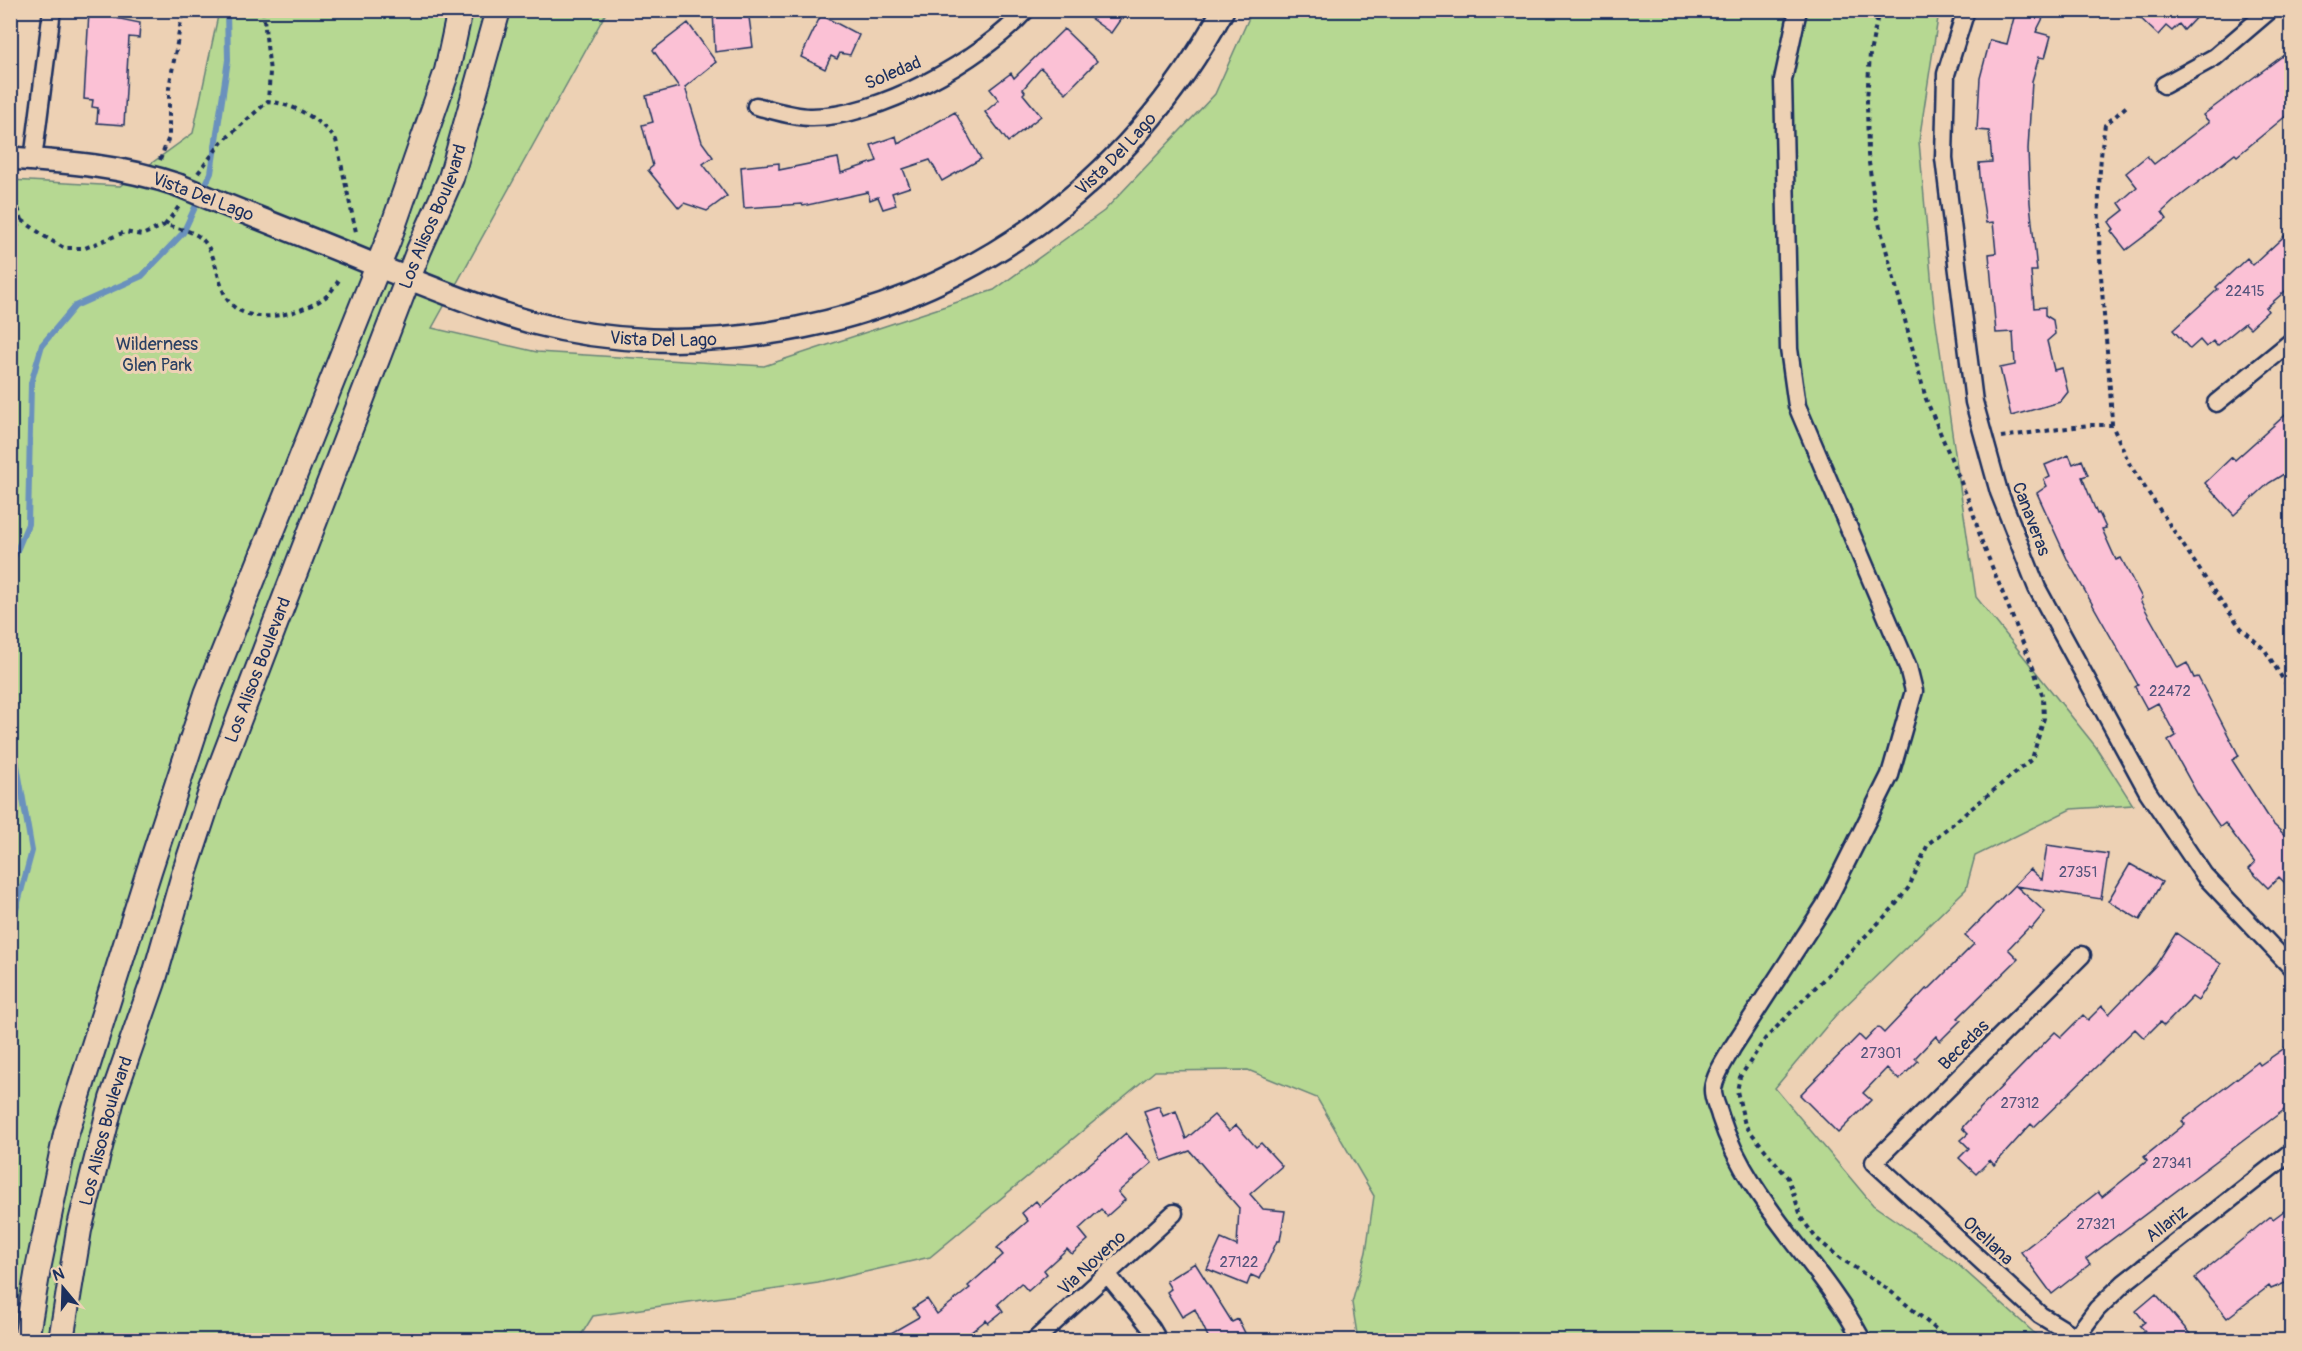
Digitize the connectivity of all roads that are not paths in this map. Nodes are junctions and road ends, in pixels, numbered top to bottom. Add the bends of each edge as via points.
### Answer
1 (52, 10) edge
2 (460, 10) edge
3 (498, 10) edge
4 (1026, 10) edge
5 (1223, 10) edge
6 (1798, 10) edge
7 (1966, 10) edge
8 (2270, 10) edge
9 (2164, 85) dead end
10 (756, 106) dead end
11 (11, 158) edge
12 (33, 160) junction
13 (377, 266) junction
14 (409, 278) junction
15 (2292, 341) edge
16 (2216, 403) dead end
17 (2082, 956) dead end
18 (2292, 968) edge
19 (2292, 1151) edge
20 (1874, 1162) joint
21 (1174, 1213) dead end
22 (1108, 1275) junction
23 (2078, 1339) edge
24 (26, 1341) edge
25 (61, 1341) edge
26 (1035, 1341) edge
27 (1158, 1341) edge
28 (1862, 1341) edge

1 - 12 street
2 - 13 main road, Los Alisos Boulevard via 447,71
3 - 14 main road, Los Alisos Boulevard via 451,178
4 - 10 street, Soledad via 976,54 907,92 844,113 809,117
5 - 14 street, Vista Del Lago via 1166,100 1105,168 1059,209 953,276 858,315 801,328 717,339 623,337 535,323
6 - 28 street via 1783,80 1789,349 1797,406 1908,667 1914,691 1890,775 1826,905 1718,1071 1713,1091 1725,1132 1761,1200 1810,1259
7 - 18 street, Canaveras via 1946,74 1944,159 1974,402 1999,492 2037,588 2148,792 2204,875
8 - 9 street via 2216,57
11 - 12 street, Vista Del Lago
12 - 13 street, Vista Del Lago, bridge via 126,169 178,185
13 - 14 street, Vista Del Lago
13 - 24 main road, Los Alisos Boulevard via 207,694 149,871 66,1134
14 - 25 main road, Los Alisos Boulevard via 211,792 185,871 153,982 112,1099 79,1230
15 - 16 street
17 - 20 street, Becedas
19 - 23 street, Allariz via 2124,1283 2097,1309
20 - 23 street, Orellana via 2040,1315
21 - 22 street, Via Noveno
22 - 26 street, Via Noveno
22 - 27 street

